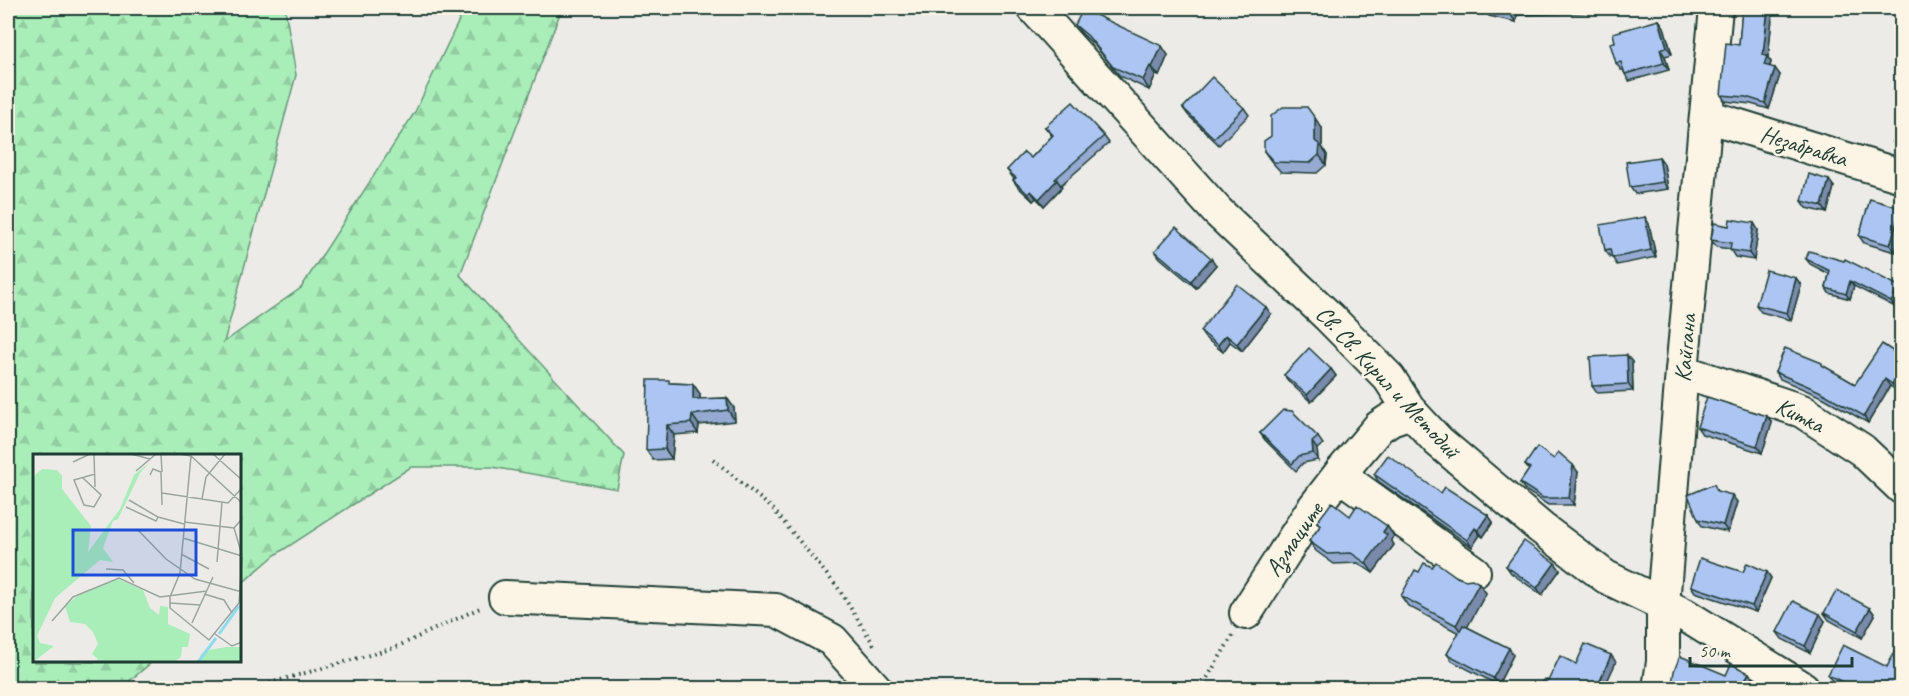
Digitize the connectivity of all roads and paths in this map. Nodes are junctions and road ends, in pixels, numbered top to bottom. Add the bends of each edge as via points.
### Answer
1 (1034, 8) edge
2 (1716, 8) edge
3 (1707, 116) junction
4 (1902, 176) edge
5 (1682, 371) junction
6 (1411, 412) junction
7 (713, 459) dead end
8 (1342, 471) junction
9 (1902, 488) edge
10 (8, 533) edge
11 (8, 564) edge
12 (1474, 572) dead end
13 (505, 597) joint
14 (1663, 604) junction
15 (1246, 614) joint
16 (876, 648) dead end
17 (252, 688) edge
18 (875, 688) edge
19 (1201, 688) edge
20 (1659, 688) edge
21 (1803, 688) edge

1 - 6 street, Св. Св. Кирил и Методий via 1217,211 1389,378
2 - 3 street, Кайгана
3 - 4 street, Незабравка
3 - 5 street, Кайгана
5 - 9 street, Китка via 1802,411 1862,450
5 - 14 street, Кайгана
6 - 8 street, Азмаците via 1379,427
6 - 14 street, Св. Св. Кирил и Методий via 1438,441 1550,535 1606,577
7 - 16 path via 773,509 838,588
8 - 12 street via 1353,485
8 - 15 street, Азмаците via 1312,510
10 - 11 path
13 - 17 path via 394,648
13 - 18 street via 776,609 832,640
14 - 20 street, Кайгана
14 - 21 street, Св. Св. Кирил и Методий
15 - 19 path

